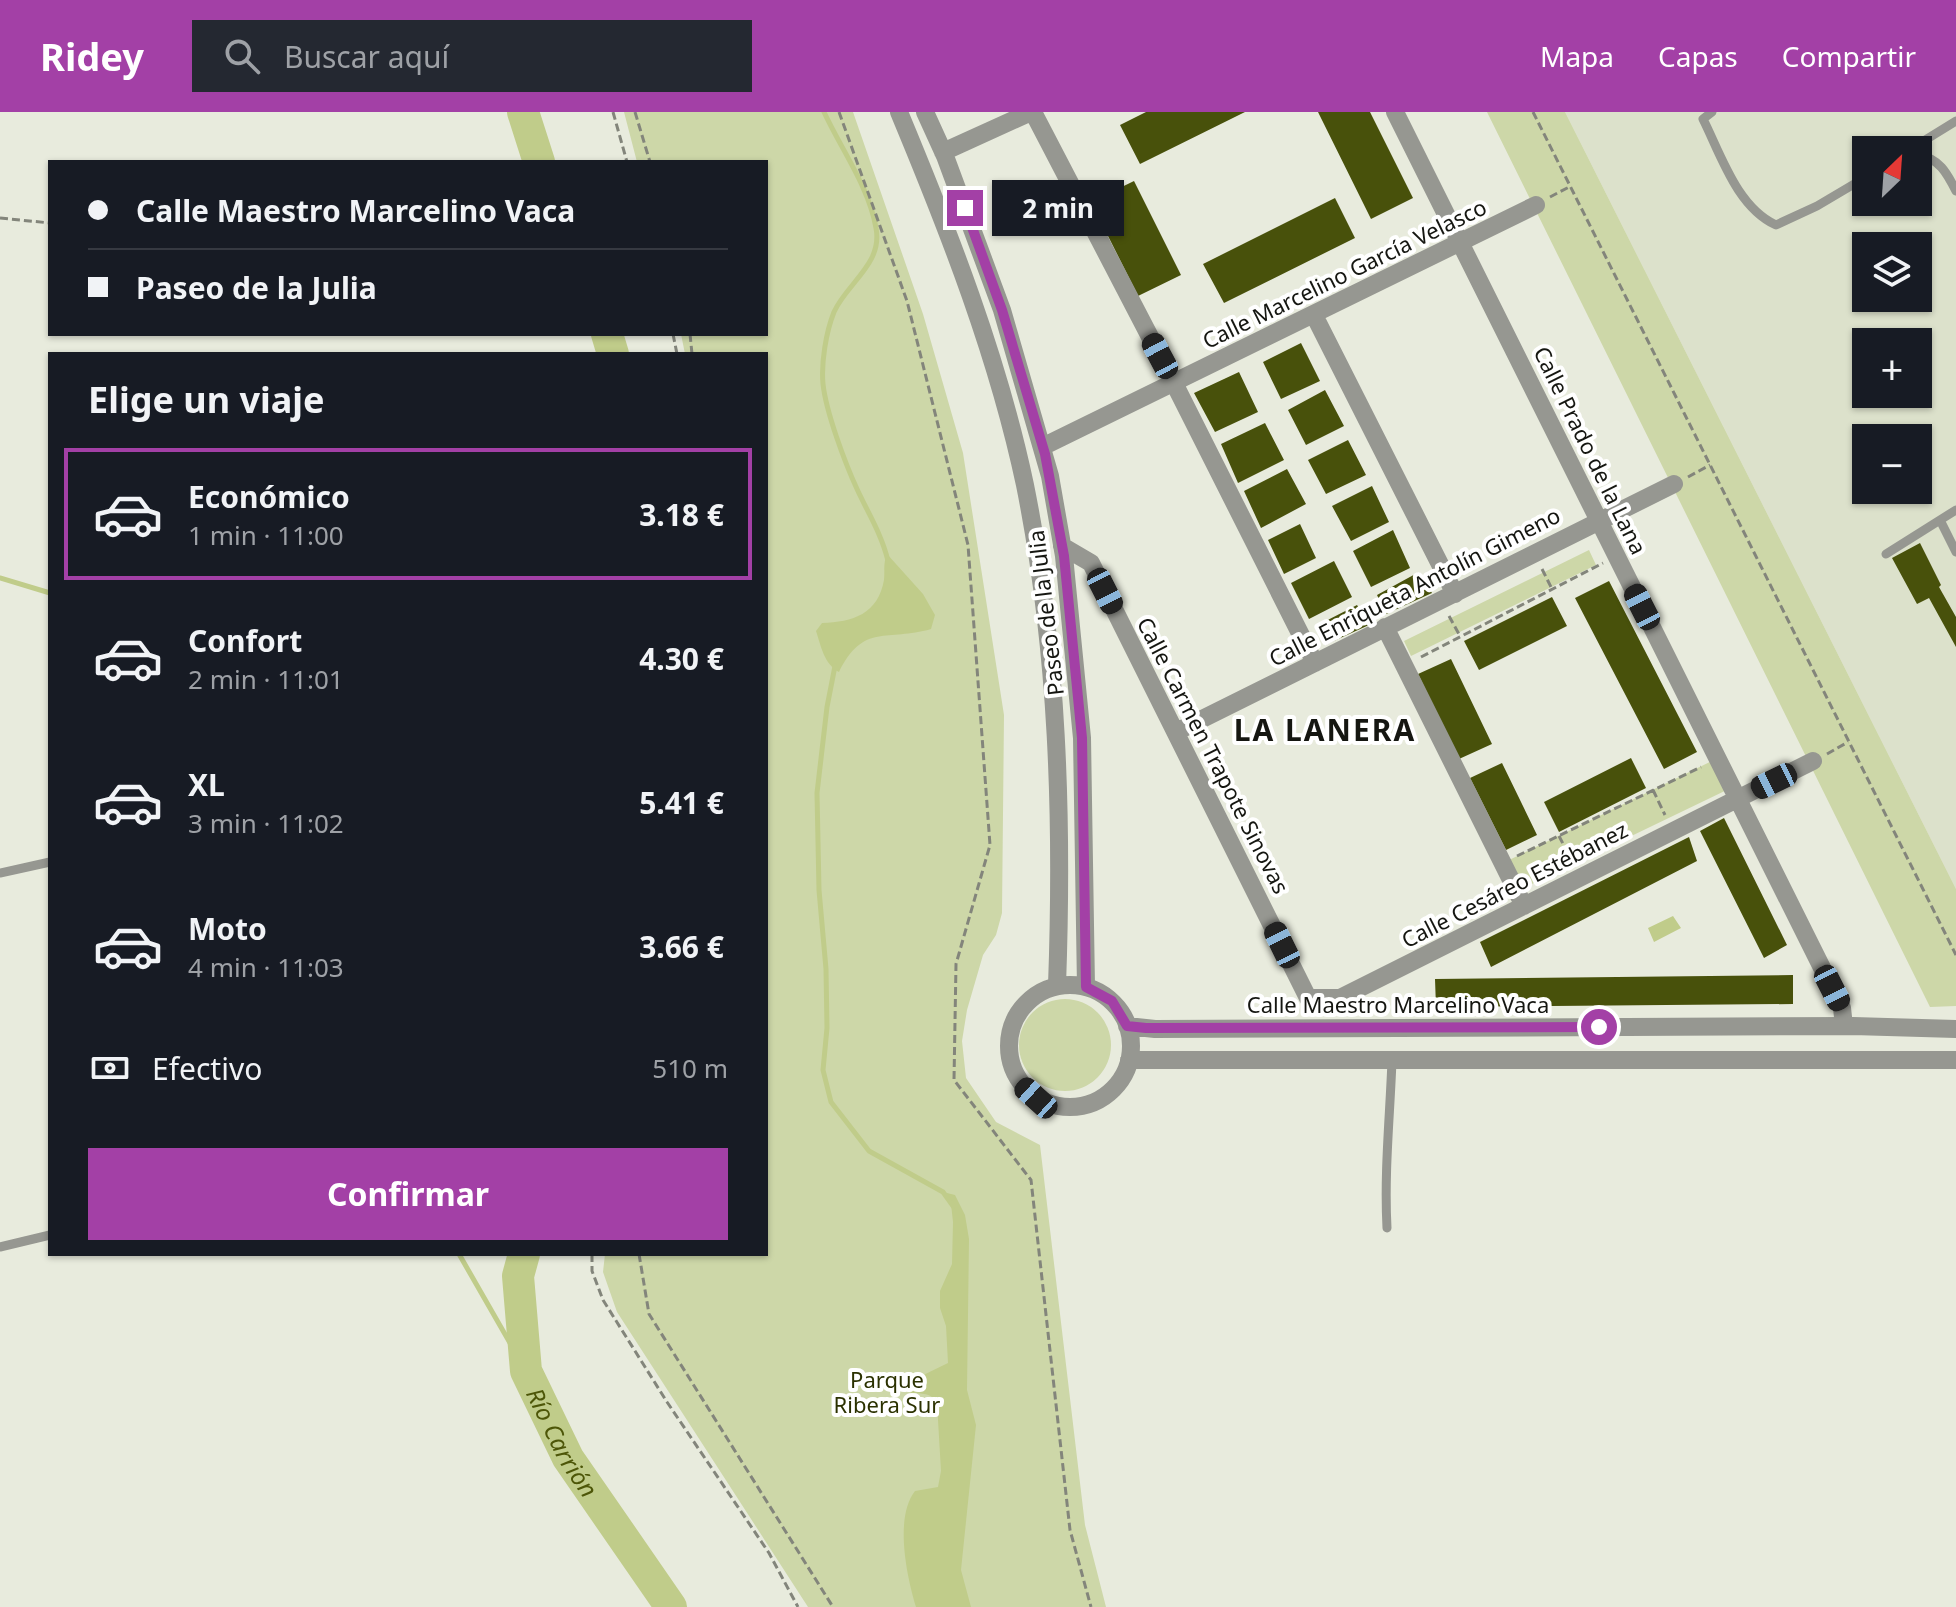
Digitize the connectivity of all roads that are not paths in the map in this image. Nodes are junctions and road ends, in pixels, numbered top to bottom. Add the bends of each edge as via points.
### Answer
1 (899, 112) edge
2 (925, 112) edge
3 (1032, 112) edge
4 (1395, 112) edge
5 (1712, 112) edge
6 (1701, 115) edge
7 (1956, 121) edge
8 (1932, 136) edge
9 (943, 152) junction
10 (1932, 160) edge
11 (1852, 185) edge
12 (1956, 191) edge
13 (1536, 205) road end
14 (1460, 243) junction
15 (1314, 315) junction
16 (1174, 383) junction
17 (1042, 447) junction
18 (1674, 484) road end
19 (1956, 510) edge
20 (1599, 520) junction
21 (1940, 520) junction
22 (1062, 546) junction
23 (1956, 552) edge
24 (1886, 554) dead end
25 (1455, 594) junction
26 (1385, 627) junction
27 (1315, 663) junction
28 (1176, 732) junction
29 (1813, 761) road end
30 (1738, 798) junction
31 (48, 862) edge
32 (0, 873) edge
33 (1524, 906) junction
34 (1057, 986) junction
35 (1086, 987) junction
36 (1308, 998) joint
37 (1127, 1026) junction
38 (1844, 1026) junction
39 (1956, 1029) edge
40 (1129, 1060) junction
41 (1392, 1060) junction
42 (1956, 1060) edge
43 (1387, 1228) dead end
44 (48, 1235) edge
45 (0, 1247) edge

1 - 34 street, Paseo de la Julia via 942,219 1006,410 1037,551 1056,761
2 - 9 street, Paseo de la Julia
3 - 9 street
3 - 16 street
4 - 14 street, Calle Prado de la Lana
5 - 6 lane
6 - 11 lane via 1752,210 1776,225
7 - 8 lane
9 - 17 street, Paseo de la Julia via 1002,310
10 - 12 lane via 1944,168
13 - 14 street, Calle Marcelino García Velasco
14 - 15 street, Calle Marcelino García Velasco
14 - 20 street, Calle Prado de la Lana
15 - 16 street, Calle Marcelino García Velasco
15 - 25 street
16 - 17 street, Calle Marcelino García Velasco
16 - 27 street
17 - 22 street, Paseo de la Julia
18 - 20 street, Calle Enriqueta Antolín Gimeno
19 - 21 lane
20 - 25 street, Calle Enriqueta Antolín Gimeno
20 - 30 street, Calle Prado de la Lana
21 - 23 lane
21 - 24 lane
22 - 28 street, Calle Carmen Trapote Sinovas via 1091,563
22 - 35 street, Paseo de la Julia via 1082,738
25 - 26 street, Calle Enriqueta Antolín Gimeno
26 - 27 street, Calle Enriqueta Antolín Gimeno
26 - 33 street
27 - 28 street, Calle Enriqueta Antolín Gimeno
28 - 36 street, Calle Carmen Trapote Sinovas
29 - 30 street
30 - 33 street, Calle Cesáreo Estébanez
30 - 38 street, Calle Prado de la Lana via 1842,1008
31 - 32 lane
33 - 36 street, Calle Cesáreo Estébanez via 1340,998
34 - 35 street
34 - 40 street via 1029,999 1016,1015 1008,1043 1021,1083 1036,1098 1054,1105 1087,1105 1117,1085
35 - 37 street via 1112,1001
37 - 38 street, Calle Maestro Marcelino Vaca
37 - 40 street
38 - 39 street, Calle Maestro Marcelino Vaca
40 - 41 street
41 - 42 street
41 - 43 lane
44 - 45 lane

